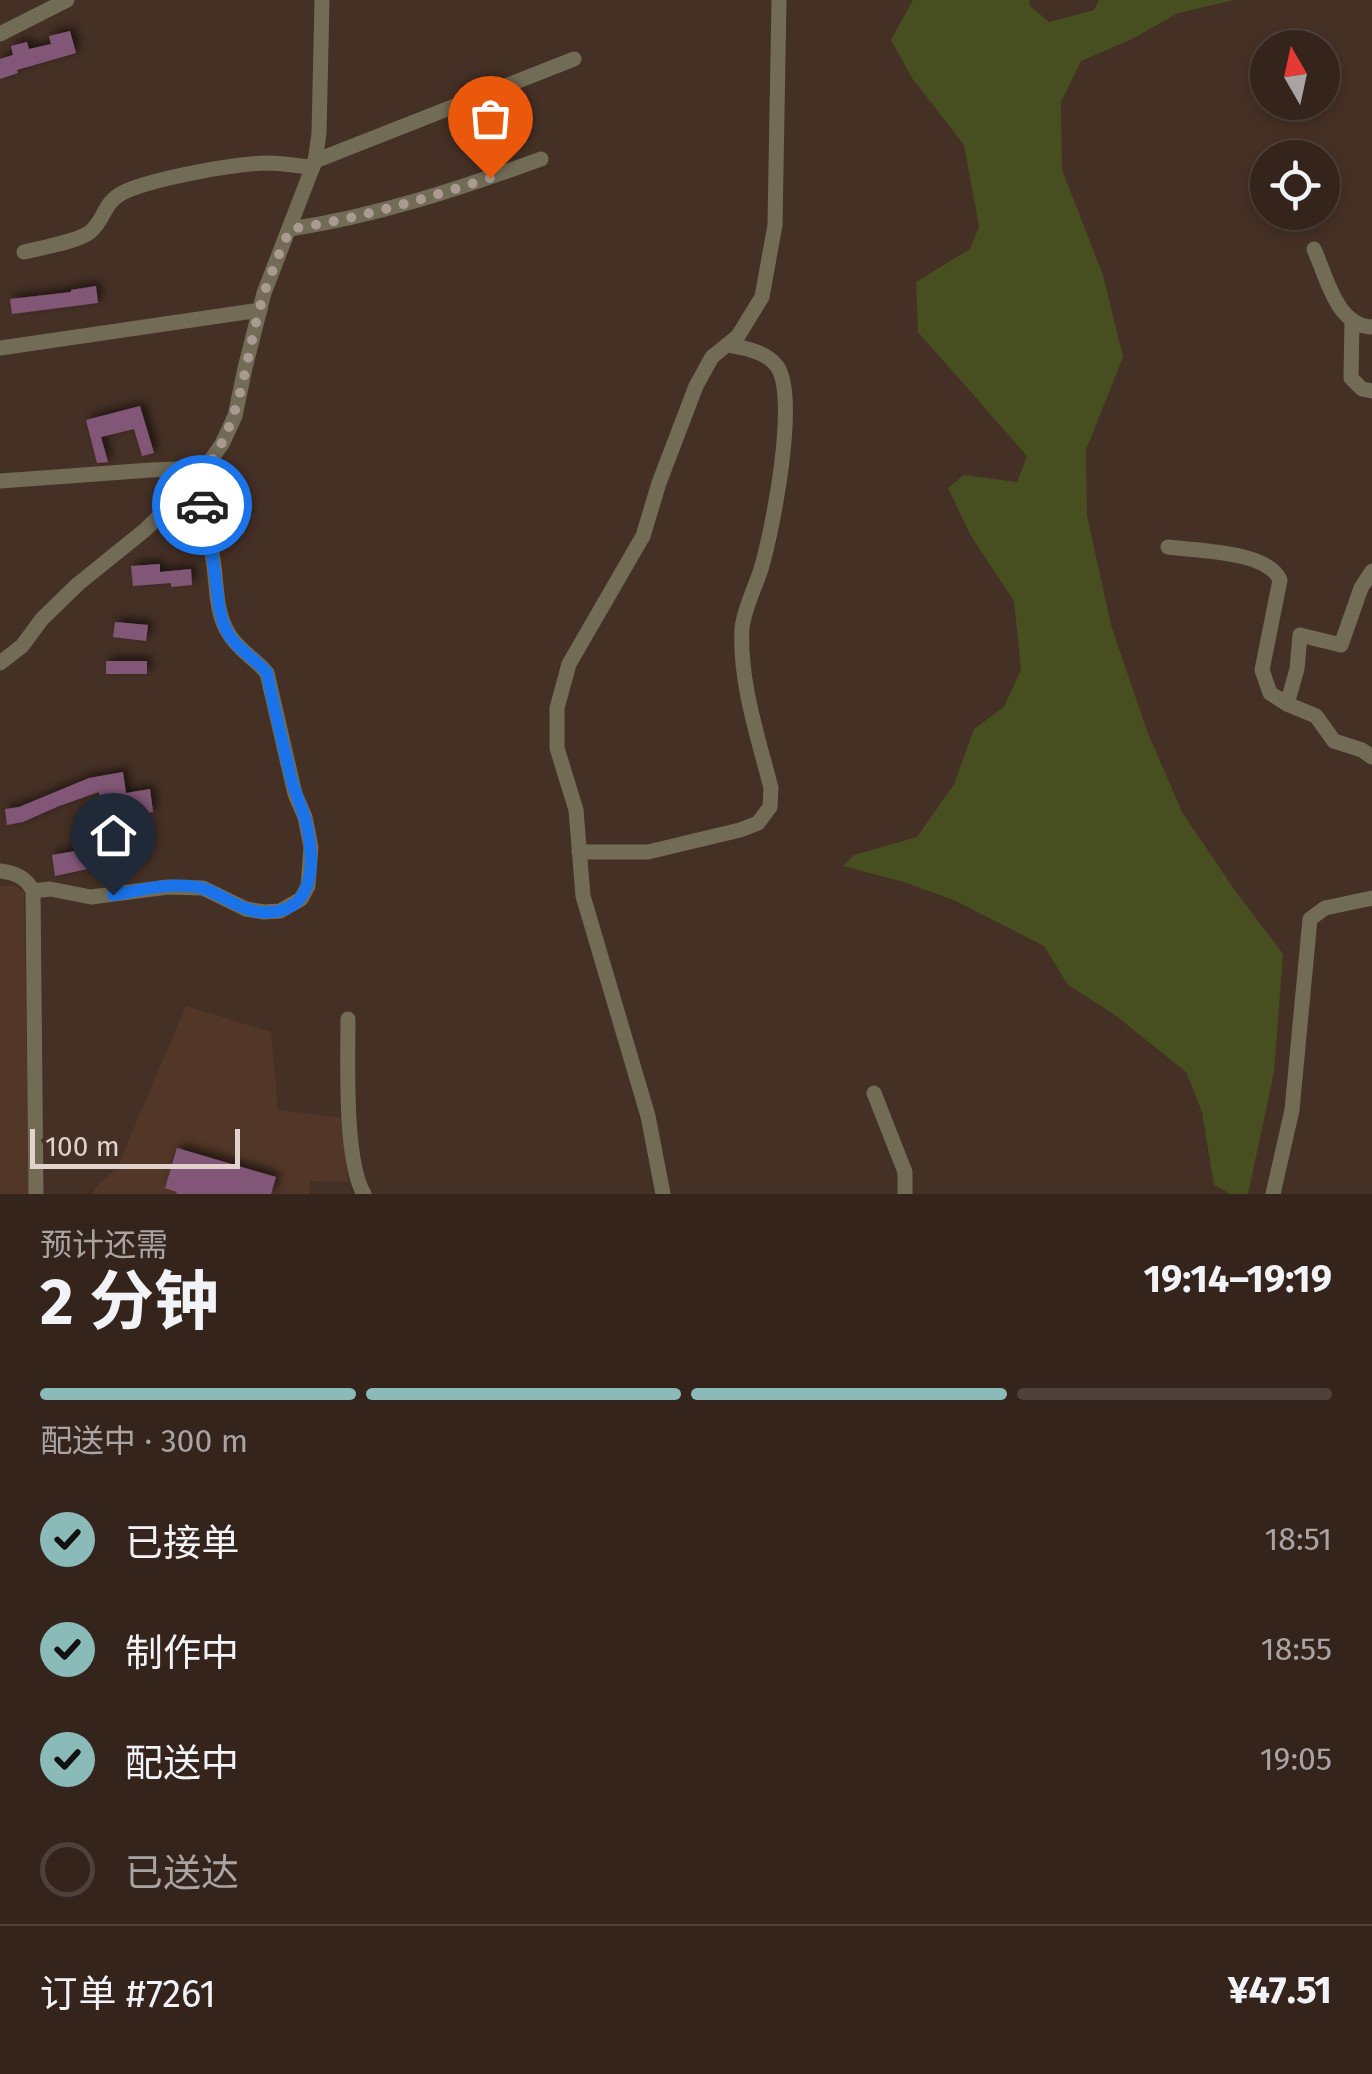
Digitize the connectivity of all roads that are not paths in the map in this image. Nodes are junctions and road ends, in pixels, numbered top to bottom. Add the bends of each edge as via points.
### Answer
1 (67, 0) edge
2 (322, 0) edge
3 (778, 0) edge
4 (0, 34) edge
5 (574, 59) dead end
6 (540, 158) dead end
7 (314, 164) junction
8 (290, 229) junction
9 (1314, 249) dead end
10 (24, 252) dead end
11 (260, 310) junction
12 (1352, 321) junction
13 (1372, 326) edge
14 (727, 345) junction
15 (0, 348) edge
16 (1372, 391) edge
17 (205, 468) junction
18 (0, 481) edge
19 (194, 482) junction
20 (1168, 547) dead end
21 (1372, 571) edge
22 (2, 659) edge
23 (1287, 704) junction
24 (1372, 757) edge
25 (579, 852) junction
26 (0, 871) edge
27 (33, 892) junction
28 (1372, 898) edge
29 (348, 1019) dead end
30 (874, 1092) dead end
31 (36, 1194) edge
32 (364, 1194) edge
33 (664, 1194) edge
34 (905, 1194) edge
35 (1273, 1194) edge

1 - 4 street
2 - 7 street
3 - 14 street via 775,225 762,297
5 - 7 street
6 - 8 street via 417,201
7 - 8 street
7 - 10 street via 239,166 149,184 108,202 90,233
8 - 11 street
9 - 12 street via 1343,315
11 - 15 street
11 - 17 street via 235,416
12 - 13 street
12 - 16 street via 1351,378
14 - 25 street via 696,386 642,536 569,664 556,708 557,748 576,810
14 - 25 street via 768,357 780,368 785,389 771,525 742,623 742,659 770,806 758,822 689,843 648,852
17 - 18 street
17 - 19 street
19 - 22 street
19 - 27 street via 220,615 242,652 267,673 305,817 308,886 301,900 264,912 203,888 90,897
20 - 23 street via 1252,558 1278,574 1262,670 1270,693
21 - 23 street via 1342,644 1300,635
23 - 24 street via 1316,716 1334,741
25 - 33 street via 584,896
26 - 27 street via 14,872
27 - 31 street
28 - 35 street via 1325,908 1310,919 1292,1110
29 - 32 street via 352,1152
30 - 34 street via 905,1172

